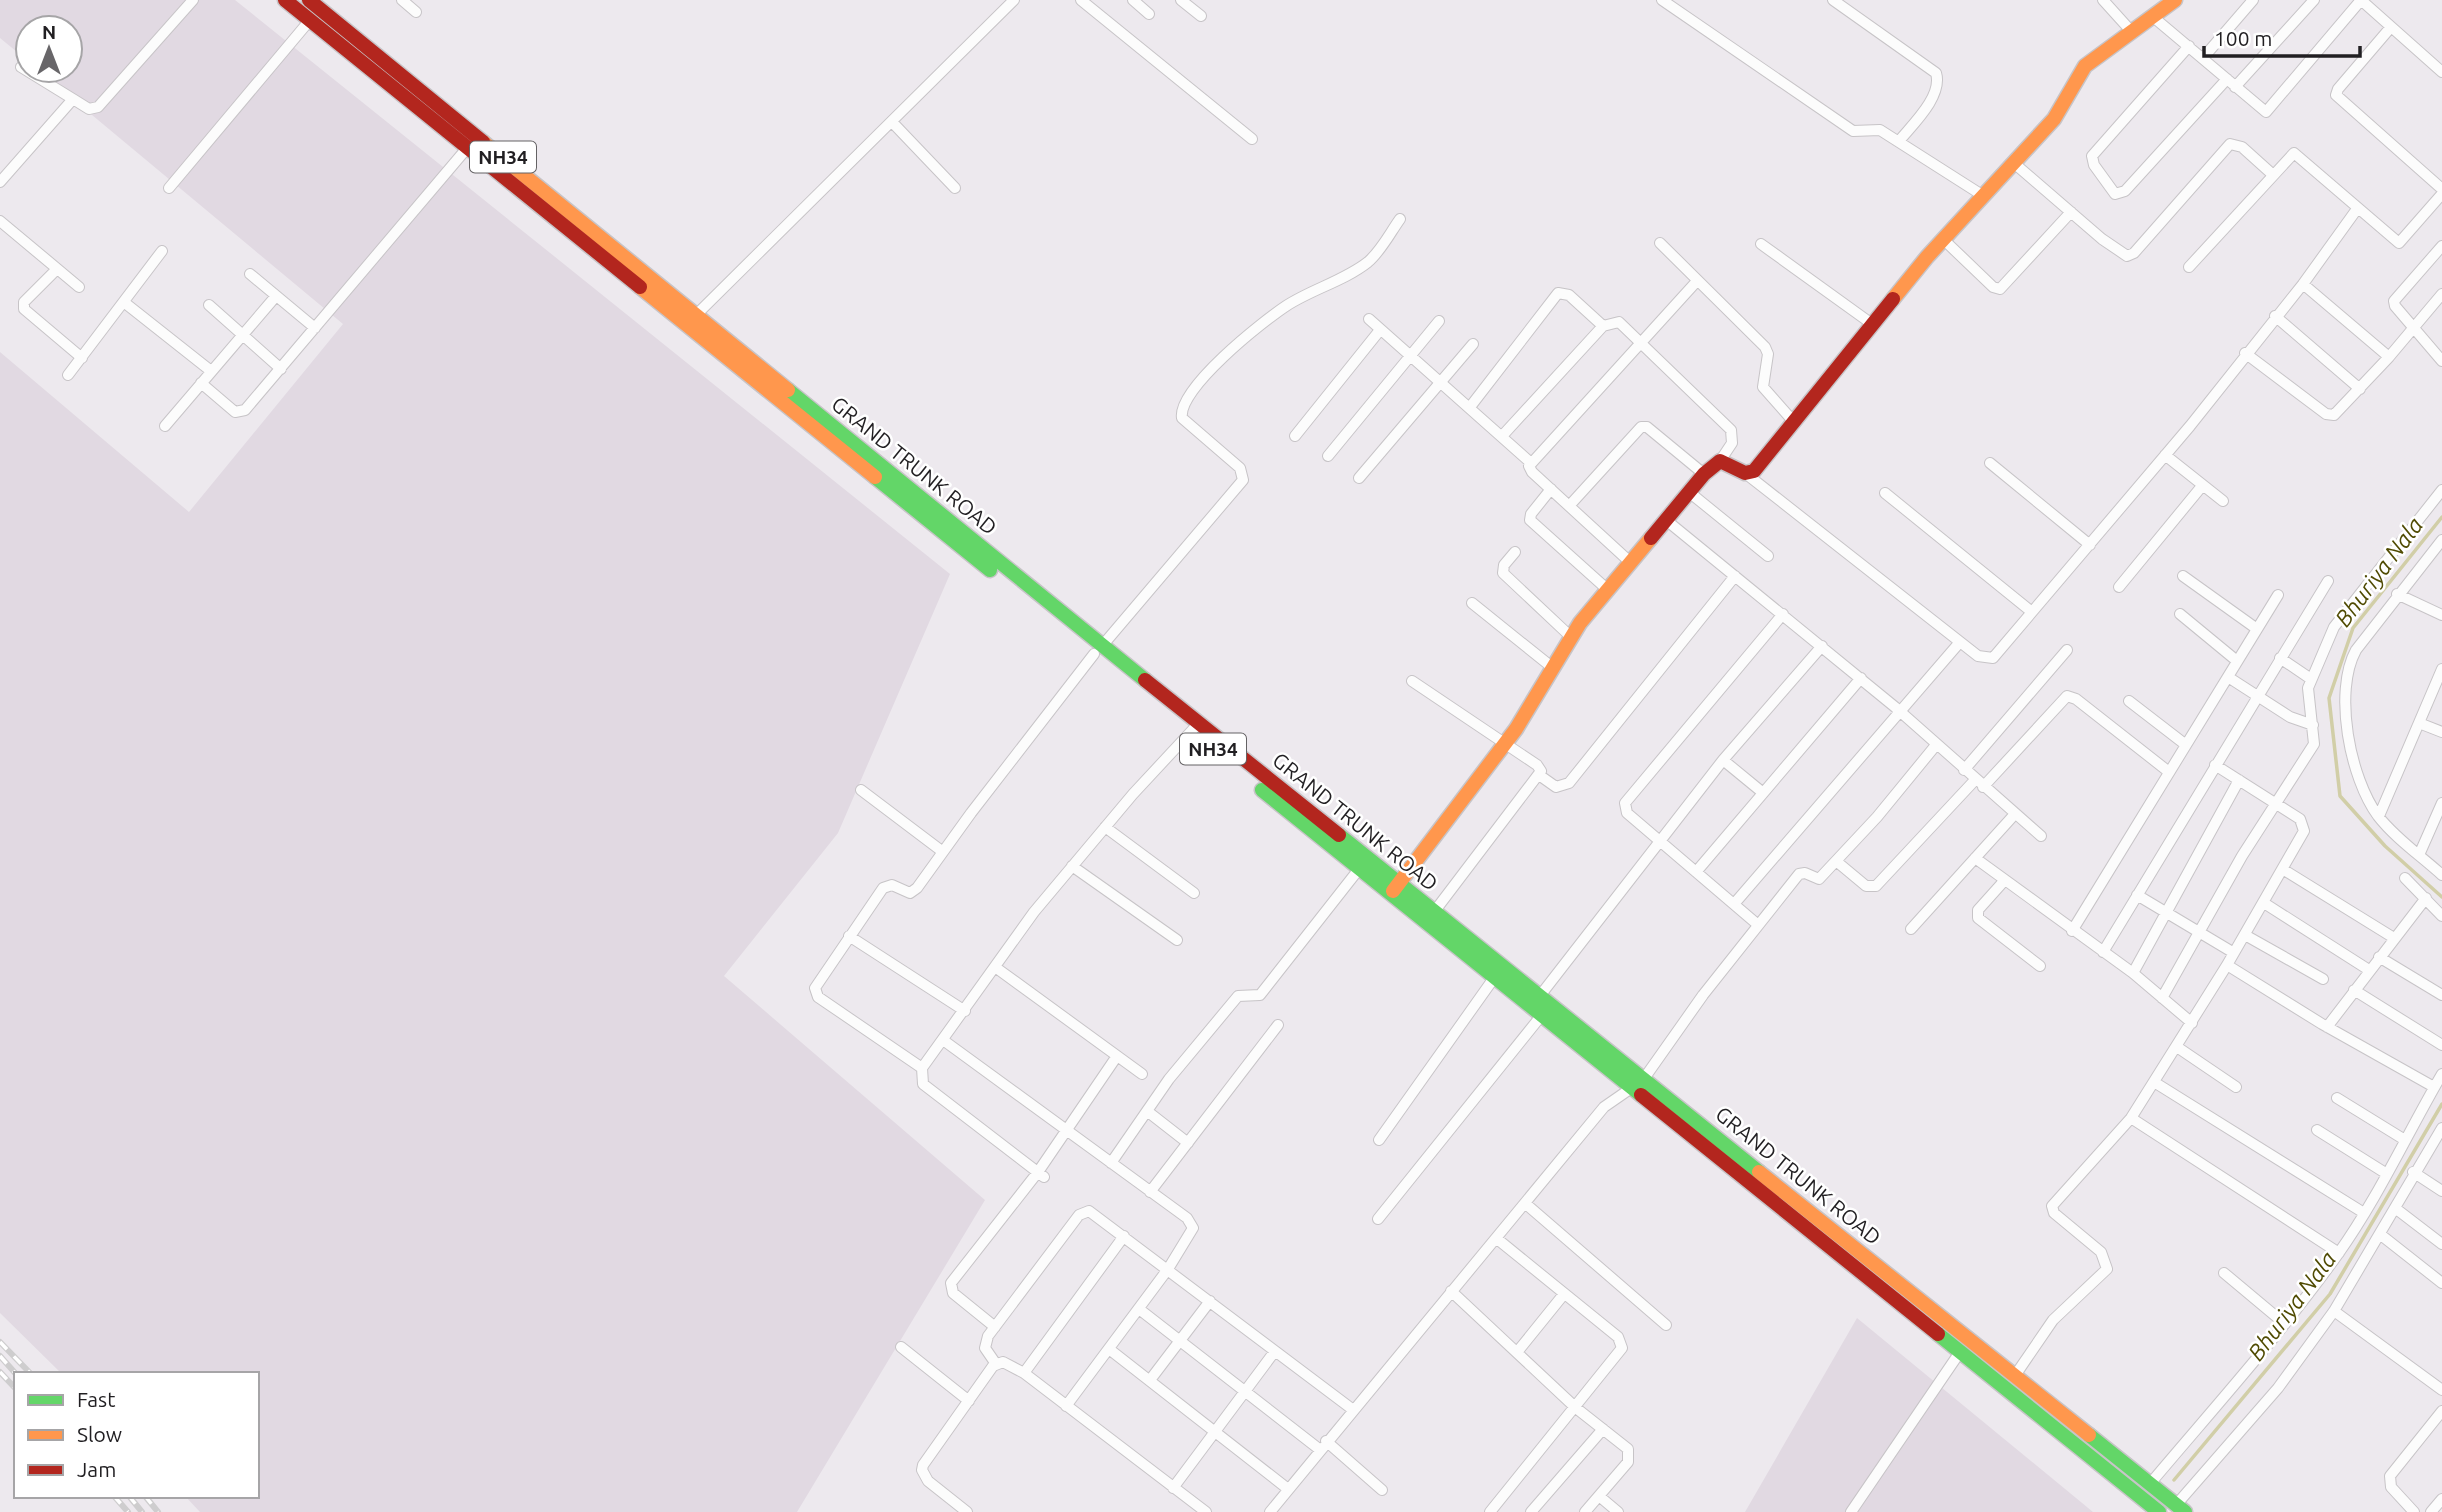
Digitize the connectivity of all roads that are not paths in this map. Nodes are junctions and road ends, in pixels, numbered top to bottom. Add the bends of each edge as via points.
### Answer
1 (193, 0) edge
2 (285, 0) edge
3 (402, 0) edge
4 (1014, 0) edge
5 (1081, 0) edge
6 (1133, 0) edge
7 (1181, 0) edge
8 (1662, 0) edge
9 (1833, 0) edge
10 (2103, 0) edge
11 (2175, 0) edge
12 (2253, 0) edge
13 (2314, 0) edge
14 (2361, 0) edge
15 (314, 2) edge
16 (416, 12) dead end
17 (1149, 14) dead end
18 (1201, 16) dead end
19 (2152, 16) junction
20 (310, 20) junction
21 (2391, 26) junction
22 (2131, 31) junction
23 (2189, 46) junction
24 (2203, 58) junction
25 (2442, 72) edge
26 (2231, 83) junction
27 (49, 84) edge
28 (73, 99) junction
29 (892, 122) junction
30 (1252, 139) dead end
31 (1899, 141) junction
32 (468, 147) junction
33 (2015, 164) junction
34 (2272, 174) junction
35 (0, 182) edge
36 (169, 188) dead end
37 (955, 188) dead end
38 (2442, 192) edge
39 (1982, 195) junction
40 (2357, 209) junction
41 (2071, 212) junction
42 (1400, 219) dead end
43 (0, 221) edge
44 (1943, 239) junction
45 (1660, 243) dead end
46 (1761, 244) dead end
47 (2442, 246) edge
48 (162, 251) dead end
49 (2189, 267) dead end
50 (56, 270) junction
51 (250, 274) dead end
52 (1697, 281) junction
53 (2303, 284) junction
54 (79, 287) dead end
55 (2442, 293) edge
56 (276, 296) junction
57 (125, 303) junction
58 (209, 305) dead end
59 (697, 314) junction
60 (2275, 316) junction
61 (1369, 319) dead end
62 (1439, 321) dead end
63 (1872, 324) junction
64 (1603, 326) junction
65 (315, 328) junction
66 (2414, 328) junction
67 (1380, 330) junction
68 (242, 335) junction
69 (1644, 343) junction
70 (1473, 344) dead end
71 (2245, 353) junction
72 (1409, 356) junction
73 (2389, 357) junction
74 (82, 358) junction
75 (2442, 361) edge
76 (281, 369) junction
77 (211, 371) junction
78 (68, 375) dead end
79 (1440, 382) junction
80 (201, 383) junction
81 (2361, 389) junction
82 (1470, 407) junction
83 (1793, 421) junction
84 (165, 426) dead end
85 (1503, 435) junction
86 (1295, 436) dead end
87 (2165, 455) junction
88 (1328, 456) dead end
89 (1720, 461) junction
90 (1531, 463) junction
91 (1990, 463) dead end
92 (1745, 472) junction
93 (1704, 474) junction
94 (1359, 478) dead end
95 (2202, 486) junction
96 (1551, 489) junction
97 (2442, 490) edge
98 (1689, 492) junction
99 (1885, 493) dead end
100 (2223, 501) dead end
101 (1569, 506) junction
102 (1666, 520) junction
103 (2090, 545) junction
104 (2439, 547) edge
105 (1515, 552) dead end
106 (1768, 556) dead end
107 (1630, 562) junction
108 (1735, 576) junction
109 (2183, 576) dead end
110 (2328, 580) dead end
111 (2119, 587) dead end
112 (1608, 590) junction
113 (2397, 594) junction
114 (2278, 595) dead end
115 (1472, 603) dead end
116 (2032, 612) junction
117 (1783, 614) junction
118 (2180, 614) dead end
119 (2442, 615) edge
120 (2257, 629) junction
121 (1570, 636) junction
122 (1082, 637) junction
123 (1960, 642) junction
124 (1822, 646) junction
125 (1098, 650) junction
126 (2067, 650) dead end
127 (2280, 658) junction
128 (2237, 661) junction
129 (1553, 668) junction
130 (2442, 669) edge
131 (2228, 677) junction
132 (1861, 678) junction
133 (2311, 679) junction
134 (1412, 681) dead end
135 (2257, 695) junction
136 (2129, 701) dead end
137 (1900, 711) junction
138 (2419, 723) junction
139 (2313, 724) junction
140 (1195, 727) junction
141 (2442, 732) edge
142 (1506, 743) junction
143 (1936, 744) junction
144 (2186, 745) junction
145 (1723, 760) junction
146 (2215, 765) junction
147 (1964, 770) junction
148 (2169, 772) junction
149 (1539, 775) junction
150 (2239, 780) junction
151 (1979, 783) junction
152 (861, 790) dead end
153 (1762, 792) junction
154 (2274, 803) junction
155 (2442, 803) edge
156 (2014, 815) junction
157 (2379, 816) junction
158 (1105, 827) junction
159 (2041, 836) dead end
160 (1661, 840) junction
161 (943, 852) junction
162 (2419, 855) junction
163 (1975, 858) junction
164 (1836, 861) junction
165 (1072, 866) junction
166 (1359, 869) junction
167 (2284, 870) junction
168 (1696, 872) junction
169 (2442, 875) edge
170 (2405, 878) dead end
171 (2004, 881) junction
172 (1394, 889) junction
173 (1194, 892) dead end
174 (2137, 895) junction
175 (2426, 898) junction
176 (2264, 902) junction
177 (1734, 904) junction
178 (1434, 912) junction
179 (2166, 912) junction
180 (2442, 916) edge
181 (1757, 924) junction
182 (1910, 929) dead end
183 (2072, 931) junction
184 (2197, 932) junction
185 (2245, 935) junction
186 (849, 936) junction
187 (2394, 938) junction
188 (1177, 940) dead end
189 (2103, 952) junction
190 (2234, 953) junction
191 (2379, 957) junction
192 (2227, 965) junction
193 (2040, 966) dead end
194 (995, 967) junction
195 (2369, 970) junction
196 (2133, 973) junction
197 (1494, 978) junction
198 (2323, 979) dead end
199 (2354, 990) junction
200 (2442, 995) edge
201 (1539, 997) junction
202 (2162, 998) junction
203 (965, 1011) junction
204 (1541, 1016) junction
205 (2192, 1023) junction
206 (1278, 1025) dead end
207 (2327, 1027) junction
208 (943, 1040) junction
209 (2442, 1045) edge
210 (2176, 1046) junction
211 (1117, 1055) junction
212 (922, 1068) junction
213 (1142, 1074) dead end
214 (2442, 1074) edge
215 (2154, 1082) junction
216 (1637, 1083) junction
217 (2236, 1087) dead end
218 (2434, 1087) junction
219 (2337, 1098) dead end
220 (1147, 1111) junction
221 (2131, 1118) junction
222 (2442, 1128) edge
223 (1068, 1130) junction
224 (2317, 1130) dead end
225 (1378, 1139) dead end
226 (2405, 1140) junction
227 (1188, 1143) junction
228 (1111, 1163) junction
229 (2413, 1172) junction
230 (1041, 1174) junction
231 (2387, 1174) junction
232 (2442, 1191) edge
233 (1150, 1192) junction
234 (1526, 1204) junction
235 (2395, 1209) junction
236 (2364, 1213) junction
237 (1378, 1219) dead end
238 (2381, 1235) junction
239 (1124, 1236) junction
240 (1496, 1238) junction
241 (2442, 1244) edge
242 (2339, 1253) junction
243 (1168, 1269) junction
244 (2224, 1273) dead end
245 (2442, 1283) edge
246 (1451, 1292) junction
247 (1564, 1294) junction
248 (1210, 1301) junction
249 (1139, 1308) junction
250 (2334, 1311) junction
251 (2285, 1324) junction
252 (1666, 1325) dead end
253 (995, 1327) junction
254 (1180, 1341) junction
255 (901, 1347) dead end
256 (1109, 1349) junction
257 (1275, 1351) junction
258 (1518, 1351) junction
259 (1960, 1352) junction
260 (996, 1364) junction
261 (1024, 1373) junction
262 (2015, 1376) junction
263 (1150, 1380) junction
264 (2006, 1389) junction
265 (2442, 1390) edge
266 (1244, 1391) junction
267 (969, 1401) junction
268 (1066, 1406) junction
269 (1576, 1408) junction
270 (1352, 1409) junction
271 (2442, 1411) edge
272 (1214, 1429) junction
273 (1603, 1429) junction
274 (1323, 1445) junction
275 (1173, 1488) junction
276 (1288, 1489) junction
277 (1382, 1490) dead end
278 (2147, 1491) junction
279 (1599, 1496) junction
280 (2442, 1499) edge
281 (2178, 1507) edge
282 (967, 1512) edge
283 (1206, 1512) edge
284 (1269, 1512) edge
285 (1490, 1512) edge
286 (1531, 1512) edge
287 (1585, 1512) edge
288 (1618, 1512) edge
289 (1851, 1512) edge
290 (2159, 1512) edge
291 (2414, 1512) edge
292 (2431, 1512) edge

1 - 28 street via 98,107 89,110
2 - 20 main road, GRAND TRUNK ROAD / NH34
3 - 16 street
4 - 29 street
5 - 30 street
6 - 17 street
7 - 18 street
8 - 31 street via 1853,131 1880,130
9 - 31 street via 1936,73 1934,94
10 - 22 street
11 - 19 main road
12 - 24 street
13 - 26 street
14 - 21 street
14 - 26 street via 2266,112
15 - 59 main road, GRAND TRUNK ROAD / NH34
19 - 22 main road
19 - 23 street
20 - 32 main road, GRAND TRUNK ROAD / NH34
20 - 36 street
21 - 25 street
21 - 38 street via 2336,95
22 - 33 main road via 2085,66 2054,119
23 - 24 street
23 - 26 street via 2092,156 2116,194 2125,191
24 - 26 street
27 - 28 street
28 - 35 street
29 - 37 street
29 - 59 street
31 - 39 street
32 - 65 street
32 - 122 main road, GRAND TRUNK ROAD / NH34
33 - 39 main road
33 - 41 street
34 - 40 street via 2294,153
34 - 41 street via 2242,147 2230,144 2130,256
34 - 49 street
38 - 40 street via 2401,243
39 - 44 main road
40 - 53 street
41 - 44 street via 2000,289
42 - 125 street via 1368,262 1268,320 1188,396 1182,418 1240,468 1243,480
43 - 50 street
44 - 63 main road
45 - 52 street
46 - 63 street
47 - 66 street via 2394,301
48 - 57 street
50 - 54 street
50 - 74 street via 24,302 24,309
51 - 56 street
52 - 69 street
52 - 83 street via 1768,349 1762,383
53 - 60 street
53 - 73 street
55 - 66 street
56 - 65 street
56 - 68 street
57 - 74 street
57 - 77 street
58 - 68 street
59 - 122 main road, GRAND TRUNK ROAD / NH34
60 - 71 street
60 - 81 street
61 - 67 street
62 - 72 street
63 - 83 main road
64 - 69 street via 1619,322
64 - 82 street via 1569,295 1558,293
64 - 85 street
65 - 76 street
66 - 73 street
66 - 75 street
67 - 72 street
67 - 86 street
68 - 76 street
68 - 77 street
69 - 89 street via 1734,435
69 - 90 street
70 - 79 street
71 - 81 street via 2330,415
71 - 87 street
72 - 79 street
72 - 88 street
73 - 81 street
74 - 78 street
76 - 80 street via 242,412 235,412
77 - 80 street
79 - 82 street
79 - 94 street
80 - 84 street
82 - 85 street
83 - 92 main road via 1757,467
85 - 90 street
87 - 95 street
87 - 103 street
89 - 92 main road
89 - 93 main road
90 - 96 street via 1532,472
91 - 103 street
92 - 123 street
93 - 98 main road
93 - 101 street via 1647,427 1641,427
95 - 100 street
95 - 111 street
96 - 101 street
96 - 112 street via 1530,520
97 - 133 street via 2339,618
98 - 102 main road
98 - 106 street
99 - 116 street
101 - 107 street
102 - 107 main road
102 - 108 street
103 - 116 street
104 - 113 street
105 - 121 street via 1503,573
107 - 112 main road
108 - 117 street
108 - 149 street via 1569,783 1556,787
109 - 120 street
110 - 127 street
112 - 121 main road
113 - 119 street
113 - 157 street via 2356,650 2345,687 2356,768
114 - 120 street
115 - 129 street
116 - 123 street via 1993,658 1983,659
117 - 124 street
117 - 160 street via 1628,798 1627,813
118 - 128 street
120 - 128 street
121 - 129 main road
122 - 125 main road, GRAND TRUNK ROAD / NH34
123 - 137 street
124 - 132 street
124 - 145 street
125 - 140 main road, GRAND TRUNK ROAD / NH34
125 - 161 street
126 - 147 street
127 - 133 street
127 - 135 street
128 - 131 street
129 - 142 main road
130 - 138 street
131 - 135 street
131 - 144 street
132 - 137 street
132 - 153 street
133 - 139 street via 2308,696
134 - 142 street
135 - 139 street via 2290,717
135 - 146 street
136 - 144 street
137 - 143 street
137 - 177 street
138 - 141 street
138 - 157 street
139 - 154 street via 2314,744
140 - 158 street
140 - 166 main road, GRAND TRUNK ROAD / NH34
140 - 172 main road, GRAND TRUNK ROAD / NH34
142 - 149 street via 1537,765
142 - 172 main road
143 - 147 street
143 - 164 street
144 - 148 street
145 - 153 street
145 - 160 street
146 - 150 street
146 - 174 street
147 - 151 street
148 - 151 street via 2067,696
148 - 183 street
149 - 178 street
150 - 154 street
150 - 179 street
151 - 156 street
151 - 164 street via 1876,886 1866,886
152 - 161 street
153 - 168 street
154 - 167 street via 2300,818 2304,827
154 - 184 street
155 - 162 street
156 - 159 street
156 - 163 street
157 - 162 street
158 - 165 street
158 - 173 street
160 - 168 street
160 - 201 street
161 - 186 street via 913,892 888,884 883,888
162 - 169 street
163 - 171 street
163 - 182 street
164 - 181 street via 1817,880 1799,874
165 - 188 street
165 - 194 street
166 - 172 main road, GRAND TRUNK ROAD / NH34
166 - 220 street via 1260,995 1238,996
167 - 176 street
167 - 187 street
168 - 177 street
170 - 175 street
171 - 183 street
171 - 193 street via 1978,910 1978,918
172 - 178 main road, GRAND TRUNK ROAD / NH34
172 - 197 main road, GRAND TRUNK ROAD / NH34
174 - 179 street
174 - 189 street
175 - 180 street
175 - 187 street
176 - 185 street
176 - 195 street
177 - 181 street
178 - 201 main road, GRAND TRUNK ROAD / NH34
179 - 184 street
179 - 196 street
181 - 216 street
183 - 189 street
184 - 190 street
184 - 202 street
185 - 190 street
185 - 198 street
186 - 203 street
186 - 212 street via 816,984 816,995
187 - 191 street
189 - 196 street
190 - 192 street
191 - 195 street
191 - 200 street
192 - 205 street
192 - 207 street
194 - 203 street
194 - 211 street
195 - 199 street
196 - 202 street
197 - 204 main road, GRAND TRUNK ROAD / NH34
197 - 225 street
199 - 207 street
199 - 209 street
201 - 216 main road, GRAND TRUNK ROAD / NH34
202 - 205 street
203 - 208 street
204 - 216 main road, GRAND TRUNK ROAD / NH34
204 - 237 street
205 - 210 street
206 - 227 street
207 - 218 street
208 - 212 street
208 - 223 street
210 - 215 street
210 - 217 street
211 - 213 street
211 - 223 street
212 - 230 street via 923,1084
214 - 218 street
215 - 221 street
215 - 236 street
216 - 234 street via 1604,1107
216 - 259 main road, GRAND TRUNK ROAD / NH34
216 - 262 main road, GRAND TRUNK ROAD / NH34
218 - 226 street
219 - 226 street
220 - 227 street
220 - 228 street
221 - 242 street
221 - 262 street via 2052,1206 2054,1213 2101,1252 2107,1269 2053,1320
222 - 229 street
223 - 228 street
223 - 230 street
224 - 231 street
226 - 231 street
227 - 233 street
228 - 233 street
229 - 232 street
229 - 235 street
230 - 253 street via 951,1283 953,1293
231 - 236 street
233 - 243 street via 1187,1218 1193,1228
234 - 240 street
234 - 252 street
235 - 238 street
235 - 241 street
236 - 242 street
238 - 245 street
238 - 250 street
239 - 243 street
239 - 253 street via 1083,1211
239 - 261 street
240 - 246 street
240 - 247 street
242 - 251 street
243 - 248 street
243 - 249 street
244 - 251 street
246 - 258 street
246 - 270 street
247 - 258 street
247 - 269 street via 1621,1342 1619,1355
248 - 254 street
248 - 257 street
249 - 254 street
249 - 256 street
250 - 265 street
250 - 281 street via 2278,1388
251 - 278 street
253 - 260 street via 985,1348
254 - 263 street
254 - 266 street
255 - 267 street
256 - 263 street
256 - 268 street
257 - 266 street
257 - 270 street
258 - 269 street
259 - 264 main road, GRAND TRUNK ROAD / NH34
259 - 289 street
260 - 261 street via 1007,1363
260 - 267 street
261 - 268 street
262 - 264 street
262 - 278 main road, GRAND TRUNK ROAD / NH34
263 - 272 street
264 - 278 main road, GRAND TRUNK ROAD / NH34
266 - 272 street
266 - 274 street
267 - 282 street via 922,1470 928,1481
268 - 275 street
269 - 273 street
269 - 285 street
270 - 274 street
271 - 291 street via 2390,1476 2391,1487
272 - 275 street
272 - 276 street
273 - 279 street via 1630,1454
273 - 286 street
274 - 276 street
274 - 277 street
275 - 283 street
276 - 284 street
278 - 281 main road, GRAND TRUNK ROAD / NH34
278 - 290 main road, GRAND TRUNK ROAD / NH34
279 - 287 street
279 - 288 street
280 - 292 street

